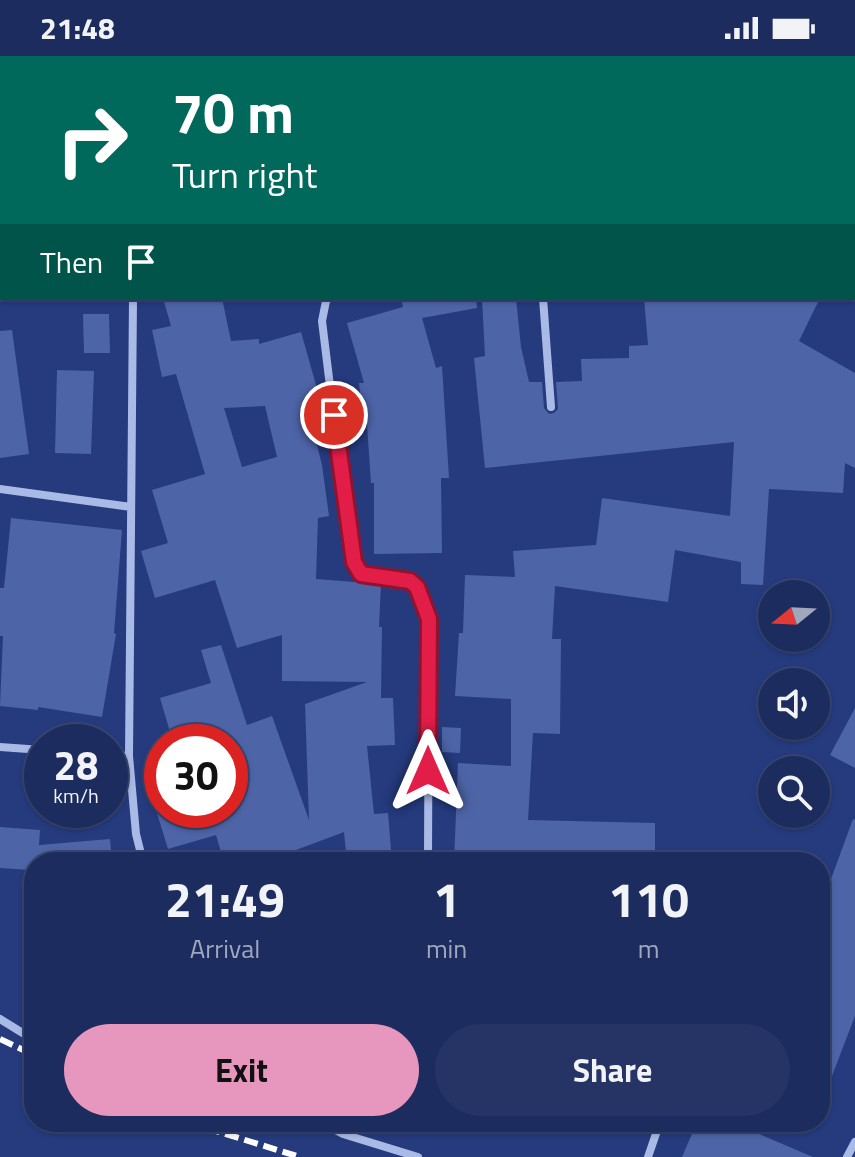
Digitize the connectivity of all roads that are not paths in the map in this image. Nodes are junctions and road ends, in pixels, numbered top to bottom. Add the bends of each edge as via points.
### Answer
1 (133, 300) edge
2 (327, 300) edge
3 (543, 300) edge
4 (551, 407) dead end
5 (0, 489) edge
6 (131, 507) junction
7 (0, 747) edge
8 (24, 749) edge
9 (129, 756) joint
10 (140, 852) edge
11 (428, 852) edge
12 (0, 1019) edge
13 (24, 1034) edge
14 (339, 1132) edge
15 (657, 1132) edge
16 (343, 1134) joint
17 (855, 1142) edge
18 (418, 1157) edge
19 (648, 1157) edge
20 (847, 1157) edge

1 - 6 street
2 - 11 street via 322,321 354,562 361,574 410,581 429,619
3 - 4 street
5 - 6 street
6 - 9 street
7 - 8 street
9 - 10 street
12 - 13 street
14 - 16 street
15 - 19 street
16 - 18 street
17 - 20 street

